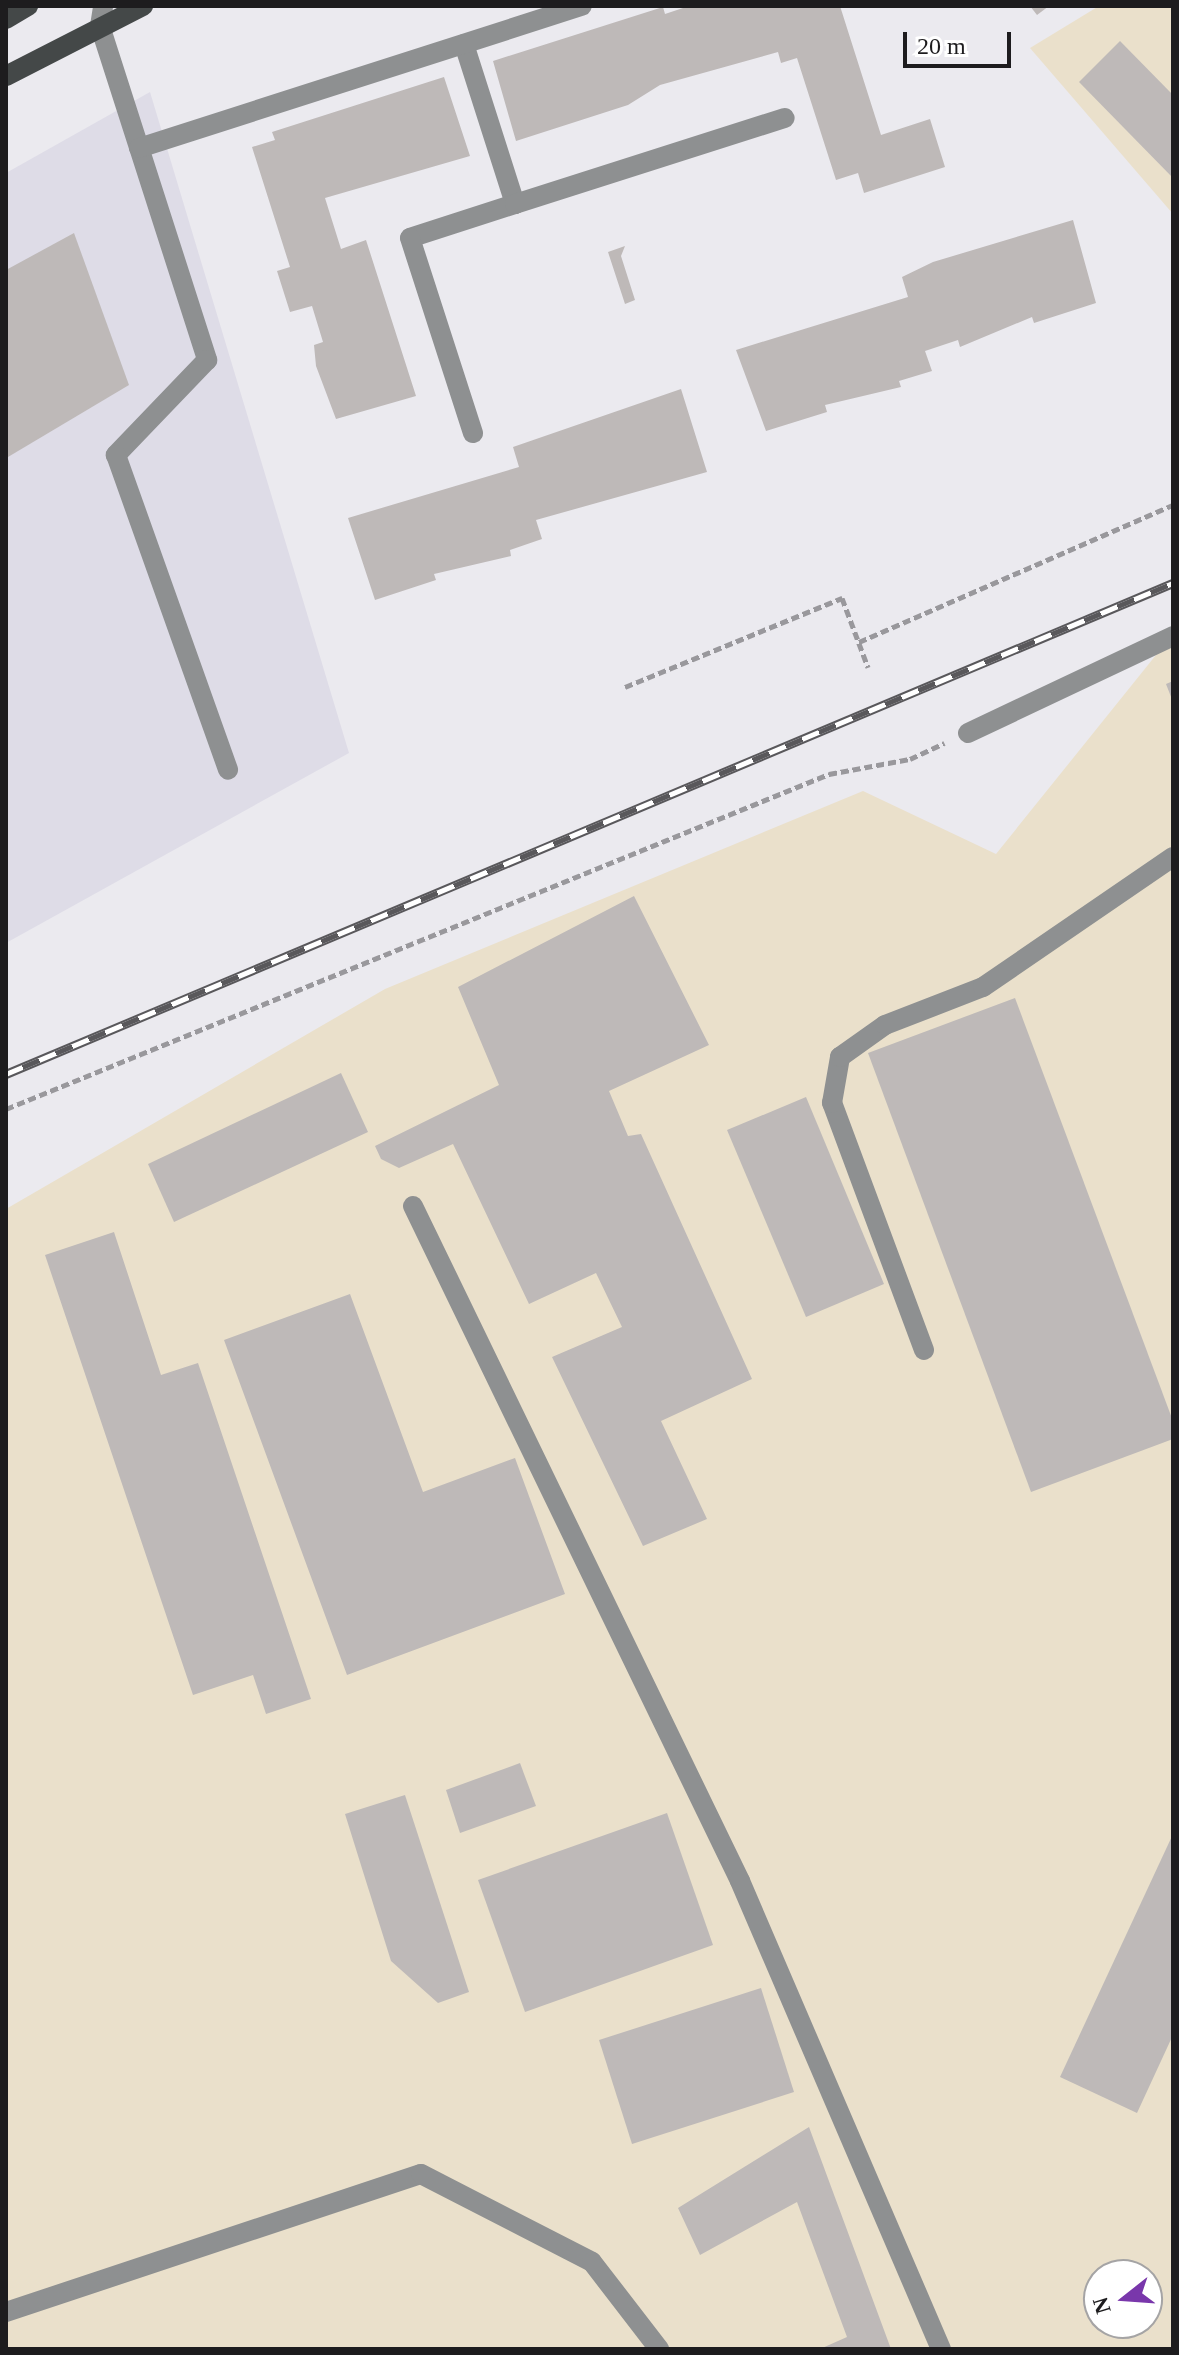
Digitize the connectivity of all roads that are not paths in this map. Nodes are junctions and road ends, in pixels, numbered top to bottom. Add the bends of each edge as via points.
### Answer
1 (143, 6) edge
2 (582, 6) edge
3 (25, 7) edge
4 (101, 16) edge
5 (6, 19) edge
6 (464, 44) junction
7 (6, 76) edge
8 (785, 118) dead end
9 (139, 148) junction
10 (515, 204) junction
11 (473, 433) dead end
12 (1173, 636) edge
13 (968, 733) road end
14 (228, 770) dead end
15 (1173, 857) edge
16 (413, 1206) dead end
17 (924, 1350) dead end
18 (6, 2312) edge
19 (659, 2349) edge
20 (941, 2349) edge

1 - 4 main road
2 - 6 street
3 - 5 main road
4 - 7 main road
4 - 9 street
6 - 9 street
6 - 10 street
8 - 10 street
9 - 14 street via 207,360 116,455
10 - 11 street via 410,238
12 - 13 street
15 - 17 street via 983,987 885,1025 840,1057 832,1103
16 - 20 street via 740,1881
18 - 19 street via 421,2174 592,2262

